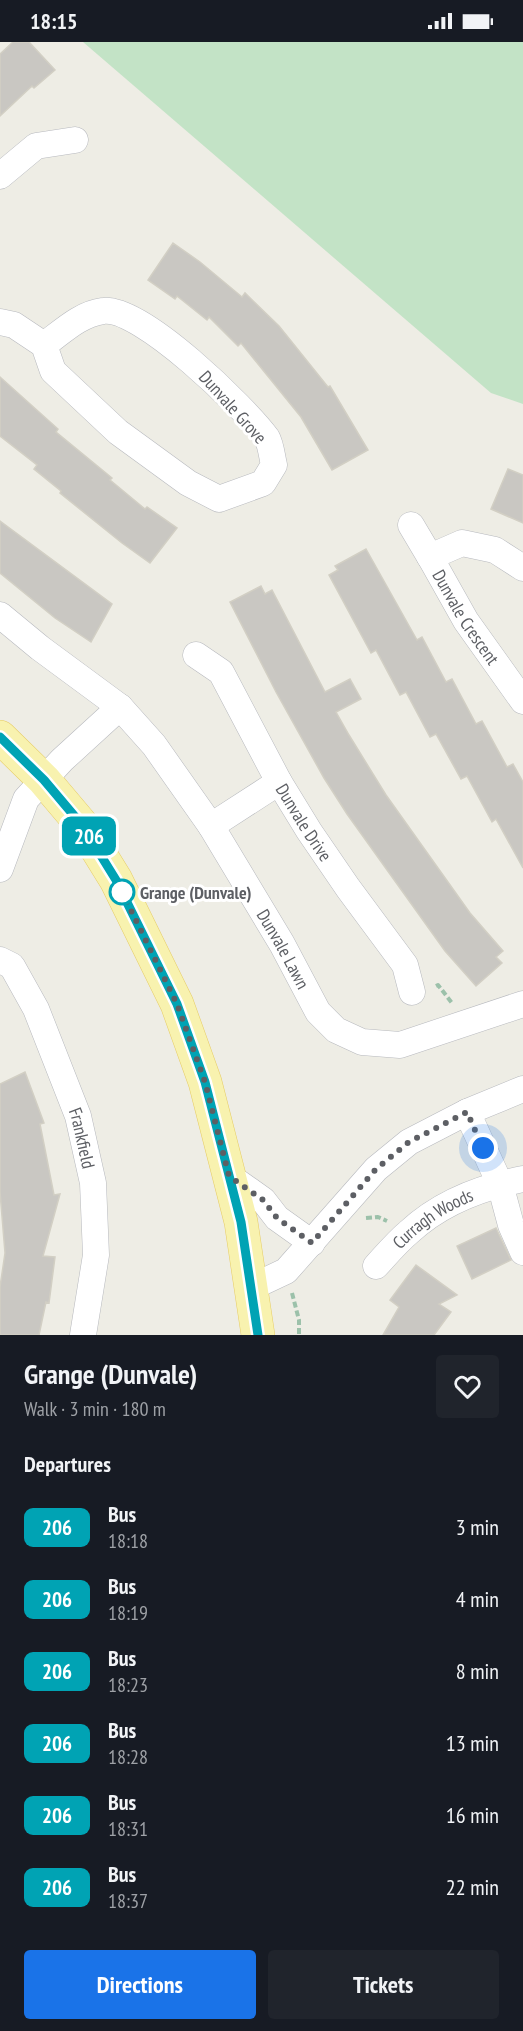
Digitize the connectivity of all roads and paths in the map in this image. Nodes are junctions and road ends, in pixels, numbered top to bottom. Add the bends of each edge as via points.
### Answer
1 (75, 140) dead end
2 (0, 176) edge
3 (0, 322) edge
4 (44, 345) junction
5 (411, 525) dead end
6 (430, 557) junction
7 (523, 568) edge
8 (0, 615) edge
9 (196, 655) dead end
10 (523, 701) edge
11 (120, 706) junction
12 (0, 737) edge
13 (44, 780) junction
14 (279, 782) junction
15 (211, 826) junction
16 (0, 869) edge
17 (0, 960) edge
18 (412, 992) joint
19 (523, 1004) edge
20 (467, 1023) junction
21 (523, 1089) edge
22 (467, 1112) junction
23 (229, 1176) junction
24 (511, 1181) edge
25 (336, 1214) junction
26 (410, 1230) junction
27 (312, 1243) junction
28 (523, 1252) edge
29 (376, 1266) dead end
30 (252, 1287) junction
31 (83, 1335) edge
32 (258, 1335) edge

1 - 2 street via 36,147
3 - 4 street via 14,325
4 - 4 street, Dunvale Grove via 53,371 118,432 188,483 219,499 263,483 274,465 268,440 227,395 180,351 134,318 105,310 78,320
5 - 6 street
6 - 7 street, Dunvale Crescent via 462,543 495,550
6 - 10 street, Dunvale Crescent via 466,621
8 - 11 street, Dunvale Lawn
9 - 14 street, Dunvale Drive via 221,672
11 - 13 street
11 - 15 street, Dunvale Lawn via 154,745
12 - 13 main road
13 - 16 street via 26,800
13 - 23 main road via 82,825 116,880 177,1004 205,1082
14 - 15 street
14 - 18 street, Dunvale Drive via 348,888 405,965
15 - 20 street, Dunvale Lawn via 318,1012 336,1030 363,1042 400,1045
17 - 31 street, Frankfield via 12,966 36,1009 78,1116 93,1183 96,1255
18 - 20 path via 438,985
19 - 20 street, Dunvale Lawn
21 - 22 street
22 - 24 street, Curragh Woods
22 - 25 street via 409,1142 376,1169
23 - 27 street
23 - 30 main road
24 - 26 street, Curragh Woods via 466,1195
24 - 28 street, Curragh Woods via 511,1225
25 - 26 path via 350,1220 378,1217
25 - 27 street
26 - 29 street, Curragh Woods
27 - 30 street via 286,1271
30 - 32 main road

